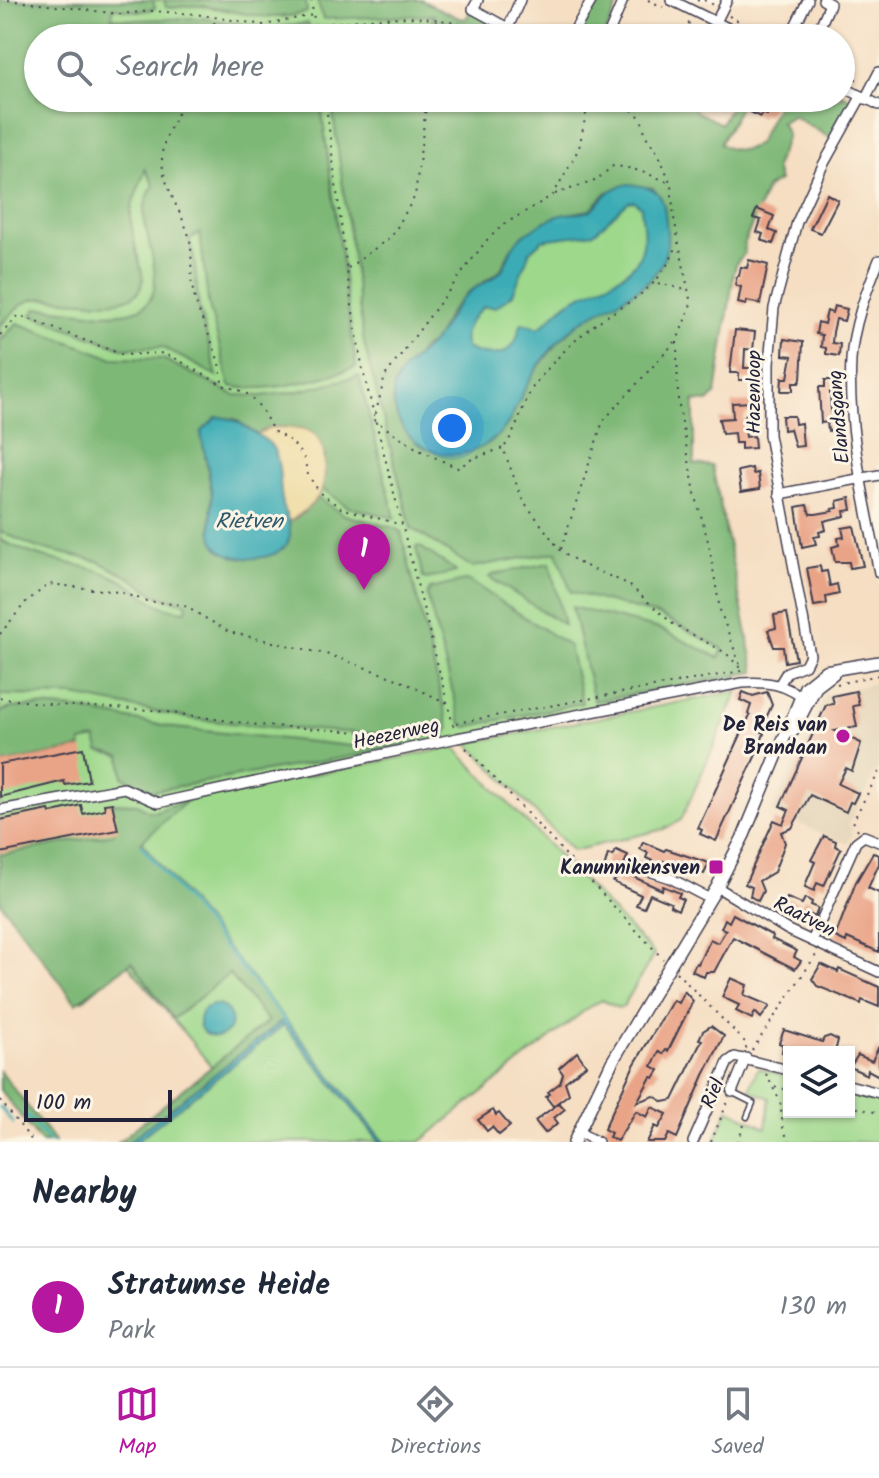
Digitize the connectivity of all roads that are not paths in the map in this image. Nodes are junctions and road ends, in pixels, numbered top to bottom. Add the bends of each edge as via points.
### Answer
1 (478, 0) edge
2 (520, 0) edge
3 (592, 0) edge
4 (623, 0) edge
5 (671, 0) edge
6 (727, 0) edge
7 (808, 0) edge
8 (823, 0) edge
9 (699, 1) edge
10 (695, 12) junction
11 (718, 17) junction
12 (501, 24) edge
13 (510, 24) edge
14 (578, 24) edge
15 (613, 24) edge
16 (728, 24) edge
17 (796, 24) edge
18 (821, 24) edge
19 (879, 72) edge
20 (855, 94) edge
21 (863, 98) junction
22 (879, 105) edge
23 (879, 260) edge
24 (879, 475) edge
25 (862, 479) junction
26 (779, 494) junction
27 (879, 573) edge
28 (879, 662) edge
29 (779, 685) junction
30 (804, 698) junction
31 (0, 810) edge
32 (879, 842) edge
33 (633, 866) dead end
34 (717, 887) junction
35 (710, 899) junction
36 (812, 941) junction
37 (879, 972) edge
38 (746, 1058) junction
39 (783, 1068) edge
40 (855, 1087) edge
41 (732, 1092) joint
42 (879, 1093) edge
43 (747, 1117) road end
44 (576, 1137) edge
45 (598, 1142) edge
46 (693, 1142) edge

1 - 12 street via 473,9
2 - 13 street
3 - 14 street
4 - 15 street
5 - 10 street
6 - 11 street
7 - 17 street
8 - 18 street via 830,4
9 - 10 street
10 - 11 street
11 - 16 street
19 - 21 street, Hazenloop
20 - 21 street
21 - 22 street
21 - 26 street, Hazenloop via 808,195 774,308 768,419
23 - 25 street, Elandsgang via 851,360
24 - 25 street
25 - 26 street
25 - 27 street, Elandsgang
26 - 29 street, Hazenloop via 810,655 809,662 787,672
28 - 30 street via 839,671
29 - 30 street, Heezerweg
29 - 31 street, Heezerweg via 742,683 158,803 124,788
30 - 34 street
32 - 36 street via 861,836
33 - 35 street
34 - 35 street
34 - 36 street, Raatven
35 - 44 street via 612,1062
36 - 37 street, Raatven
38 - 39 street
38 - 41 street, Riel
38 - 46 street via 728,1062
40 - 42 street
41 - 43 lane via 753,1103
44 - 45 street

